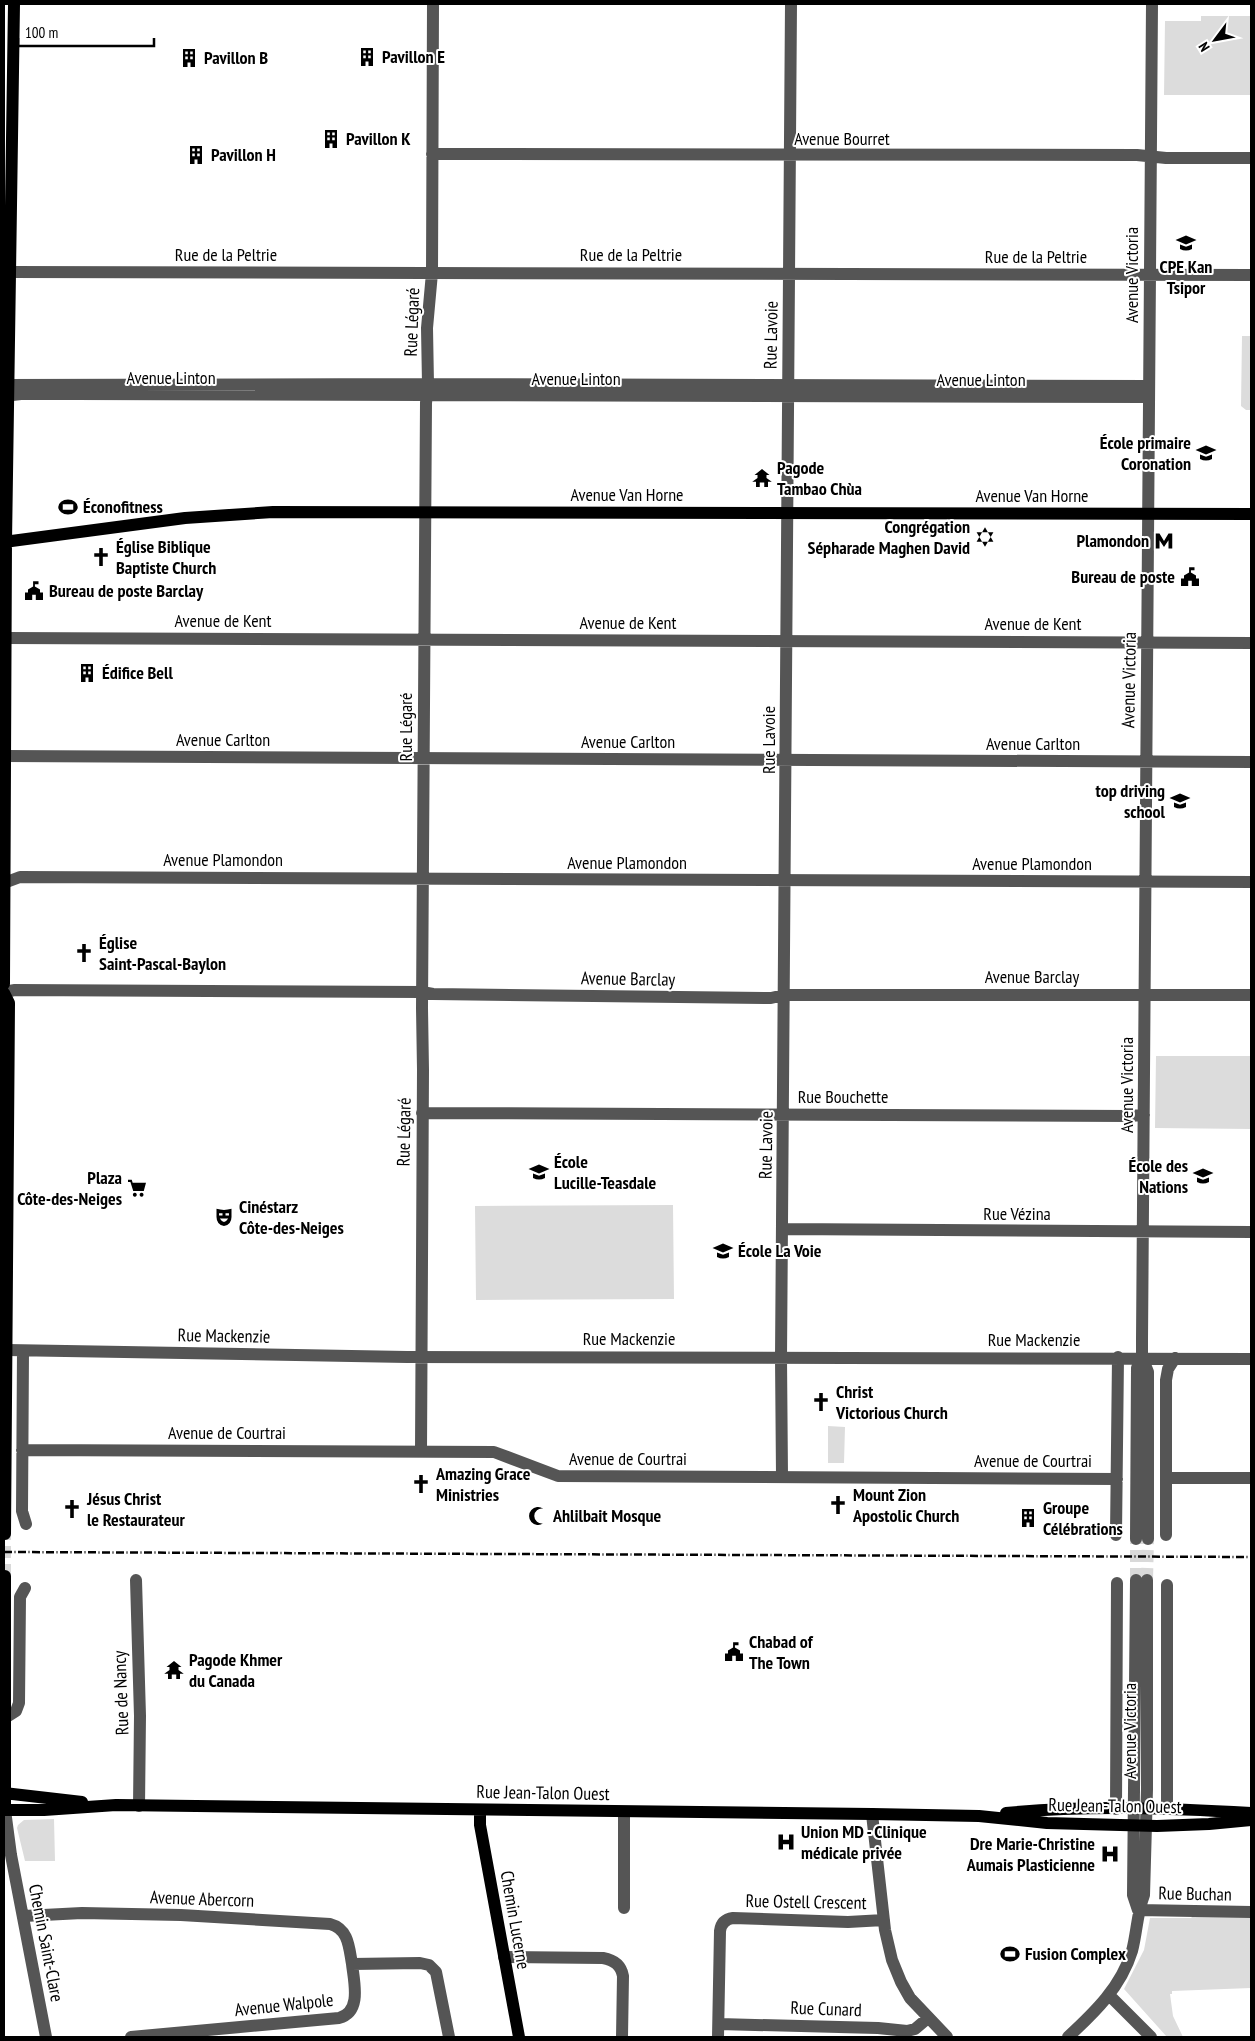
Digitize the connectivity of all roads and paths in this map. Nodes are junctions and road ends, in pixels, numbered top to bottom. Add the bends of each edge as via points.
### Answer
1 (14, 4) edge
2 (433, 4) edge
3 (791, 4) edge
4 (1152, 4) edge
5 (432, 154) junction
6 (790, 156) junction
7 (1151, 156) junction
8 (1251, 158) edge
9 (8, 173) edge
10 (10, 272) junction
11 (432, 273) junction
12 (790, 274) junction
13 (1150, 274) junction
14 (1251, 275) edge
15 (427, 390) junction
16 (6, 391) edge
17 (788, 391) junction
18 (1149, 392) junction
19 (426, 512) junction
20 (788, 513) junction
21 (1148, 514) junction
22 (1251, 514) edge
23 (5, 542) edge
24 (6, 638) junction
25 (424, 639) junction
26 (787, 641) junction
27 (1147, 643) junction
28 (1251, 643) edge
29 (5, 658) edge
30 (4, 756) edge
31 (424, 758) junction
32 (786, 760) junction
33 (1146, 761) junction
34 (1251, 762) edge
35 (423, 879) junction
36 (785, 881) junction
37 (4, 882) edge
38 (1145, 882) junction
39 (1251, 882) edge
40 (4, 984) edge
41 (4, 992) edge
42 (422, 992) junction
43 (784, 995) junction
44 (1144, 995) junction
45 (1251, 995) edge
46 (422, 1113) junction
47 (783, 1114) junction
48 (1144, 1114) junction
49 (6, 1129) edge
50 (782, 1229) junction
51 (1143, 1232) junction
52 (1251, 1232) edge
53 (5, 1248) edge
54 (6, 1350) junction
55 (22, 1351) junction
56 (421, 1356) junction
57 (781, 1358) junction
58 (1118, 1358) junction
59 (1142, 1358) junction
60 (1175, 1358) junction
61 (1251, 1359) edge
62 (22, 1450) junction
63 (421, 1451) junction
64 (782, 1476) junction
65 (1166, 1478) junction
66 (1251, 1478) edge
67 (1117, 1479) junction
68 (26, 1524) dead end
69 (5, 1534) edge
70 (1116, 1535) dead end
71 (1166, 1535) dead end
72 (1142, 1539) tunnel mouth
73 (5, 1576) edge
74 (136, 1580) dead end
75 (1141, 1580) tunnel mouth
76 (1117, 1582) dead end
77 (1167, 1585) dead end
78 (25, 1588) dead end
79 (5, 1718) edge
80 (4, 1793) edge
81 (107, 1805) junction
82 (140, 1806) junction
83 (1116, 1809) junction
84 (1140, 1809) junction
85 (4, 1810) edge
86 (480, 1810) junction
87 (1167, 1810) junction
88 (624, 1812) junction
89 (1251, 1813) edge
90 (872, 1814) junction
91 (979, 1816) junction
92 (1251, 1820) edge
93 (1140, 1825) junction
94 (6, 1844) edge
95 (624, 1908) dead end
96 (1138, 1910) junction
97 (1251, 1912) edge
98 (24, 1916) junction
99 (884, 1920) junction
100 (504, 1957) junction
101 (352, 1964) junction
102 (1109, 1995) junction
103 (928, 2018) junction
104 (719, 2024) junction
105 (46, 2037) edge
106 (131, 2037) edge
107 (449, 2037) edge
108 (519, 2037) edge
109 (622, 2037) edge
110 (718, 2037) edge
111 (947, 2037) edge
112 (1068, 2037) edge
113 (1151, 2037) edge

1 - 9 main road
2 - 5 street, Rue Légaré
3 - 6 street, Rue Lavoie
4 - 7 street, Avenue Victoria
5 - 6 street, Avenue Bourret
5 - 11 street, Rue Légaré
6 - 7 street, Avenue Bourret
6 - 12 street, Rue Lavoie
7 - 8 street, Avenue Bourret
7 - 13 street, Avenue Victoria
9 - 10 main road
10 - 11 street, Rue de la Peltrie
10 - 16 main road
11 - 12 street, Rue de la Peltrie
11 - 15 street, Rue Légaré via 427,328
12 - 13 street, Rue de la Peltrie
12 - 17 street, Rue Lavoie
13 - 14 street, Rue de la Peltrie
13 - 18 street, Avenue Victoria
15 - 16 street, Avenue Linton via 74,394
15 - 17 street, Avenue Linton
15 - 19 street, Rue Légaré
16 - 23 main road
17 - 18 street, Avenue Linton
17 - 20 street, Rue Lavoie
18 - 21 street, Avenue Victoria
19 - 20 main road, Avenue Van Horne
19 - 23 main road, Avenue Van Horne via 227,515
19 - 25 street, Rue Légaré
20 - 21 main road, Avenue Van Horne
20 - 26 street, Rue Lavoie
21 - 22 main road, Avenue Van Horne
21 - 27 street, Avenue Victoria
23 - 24 main road
24 - 25 street, Avenue de Kent
24 - 29 main road
25 - 26 street, Avenue de Kent
25 - 31 street, Rue Légaré
26 - 27 street, Avenue de Kent
26 - 32 street, Rue Lavoie
27 - 28 street, Avenue de Kent
27 - 33 street, Avenue Victoria
29 - 30 main road
30 - 31 street, Avenue Carlton
30 - 37 main road
31 - 32 street, Avenue Carlton
31 - 35 street, Rue Légaré
32 - 33 street, Avenue Carlton
32 - 36 street, Rue Lavoie
33 - 34 street, Avenue Carlton
33 - 38 street, Avenue Victoria
35 - 36 street, Avenue Plamondon
35 - 37 street, Avenue Plamondon via 20,877
35 - 42 street, Rue Légaré
36 - 38 street, Avenue Plamondon
36 - 43 street, Rue Lavoie
37 - 40 main road
38 - 39 street, Avenue Plamondon
38 - 44 street, Avenue Victoria
41 - 42 street, Avenue Barclay
41 - 49 main road via 9,1003
42 - 43 street, Avenue Barclay via 751,998
42 - 46 street, Rue Légaré
43 - 44 street, Avenue Barclay
43 - 47 street, Rue Lavoie
44 - 45 street, Avenue Barclay
44 - 48 street, Avenue Victoria
46 - 47 street, Rue Bouchette
46 - 56 street, Rue Légaré
47 - 48 street, Rue Bouchette
47 - 50 street, Rue Lavoie
48 - 51 street, Avenue Victoria
49 - 53 main road
50 - 51 street, Rue Vézina
50 - 57 street, Rue Lavoie
51 - 52 street, Rue Vézina
51 - 59 street, Avenue Victoria
53 - 54 main road
54 - 55 street, Rue Mackenzie
54 - 69 main road
55 - 56 street, Rue Mackenzie
55 - 62 street
56 - 57 street, Rue Mackenzie
56 - 63 street, Rue Légaré
57 - 58 street, Rue Mackenzie
57 - 64 street, Rue Lavoie
58 - 59 street, Rue Mackenzie
58 - 67 street
59 - 60 street, Rue Mackenzie
59 - 72 street, Avenue Victoria via 1136,1368
60 - 61 street, Rue Mackenzie
60 - 65 street via 1166,1380
62 - 63 street, Avenue de Courtrai
62 - 68 street via 22,1511
63 - 64 street, Avenue de Courtrai via 494,1452 558,1476
64 - 67 street, Avenue de Courtrai
65 - 66 street
65 - 71 street
67 - 70 street
73 - 79 main road
74 - 82 street, Rue de Nancy
75 - 84 street, Avenue Victoria
76 - 83 street, Avenue Victoria
77 - 87 street, Avenue Victoria
78 - 79 street via 20,1597 19,1703 14,1713
79 - 80 main road
80 - 81 main road, Rue Jean-Talon Ouest
80 - 85 main road
81 - 82 main road, Rue Jean-Talon Ouest
81 - 85 main road, Rue Jean-Talon Ouest
82 - 86 main road, Rue Jean-Talon Ouest
83 - 84 main road, Rue Jean-Talon Ouest
83 - 91 main road, Rue Jean-Talon Ouest via 1046,1809
84 - 87 main road, Rue Jean-Talon Ouest
84 - 93 street, Avenue Victoria
85 - 94 street, Chemin Saint-Clare
86 - 88 main road, Rue Jean-Talon Ouest
86 - 100 main road, Chemin Lucerne
87 - 89 main road, Rue Jean-Talon Ouest
88 - 90 main road, Rue Jean-Talon Ouest
88 - 95 street
90 - 91 main road, Rue Jean-Talon Ouest
90 - 99 street
91 - 93 main road, Rue Jean-Talon Ouest via 1047,1823
92 - 93 main road, Rue Jean-Talon Ouest
93 - 96 street, Avenue Victoria via 1133,1894
94 - 98 street, Chemin Saint-Clare
96 - 97 street, Rue Buchan
96 - 102 street, Avenue Victoria via 1132,1952
98 - 101 street, Avenue Abercorn via 73,1913 181,1915 330,1924 343,1930
98 - 105 street, Chemin Saint-Clare
99 - 103 street via 888,1949 898,1977 910,1998
99 - 104 street, Rue Ostell Crescent via 726,1920 720,1931
100 - 108 main road, Chemin Lucerne
100 - 109 street via 603,1958 615,1962 624,1976
101 - 106 street, Avenue Walpole via 353,2009 345,2016
101 - 107 street via 429,1965 436,1972
102 - 112 street, Avenue Victoria
102 - 113 street
103 - 104 street, Rue Cunard via 915,2029 907,2031
103 - 111 street
104 - 110 street, Rue Ostell Crescent

